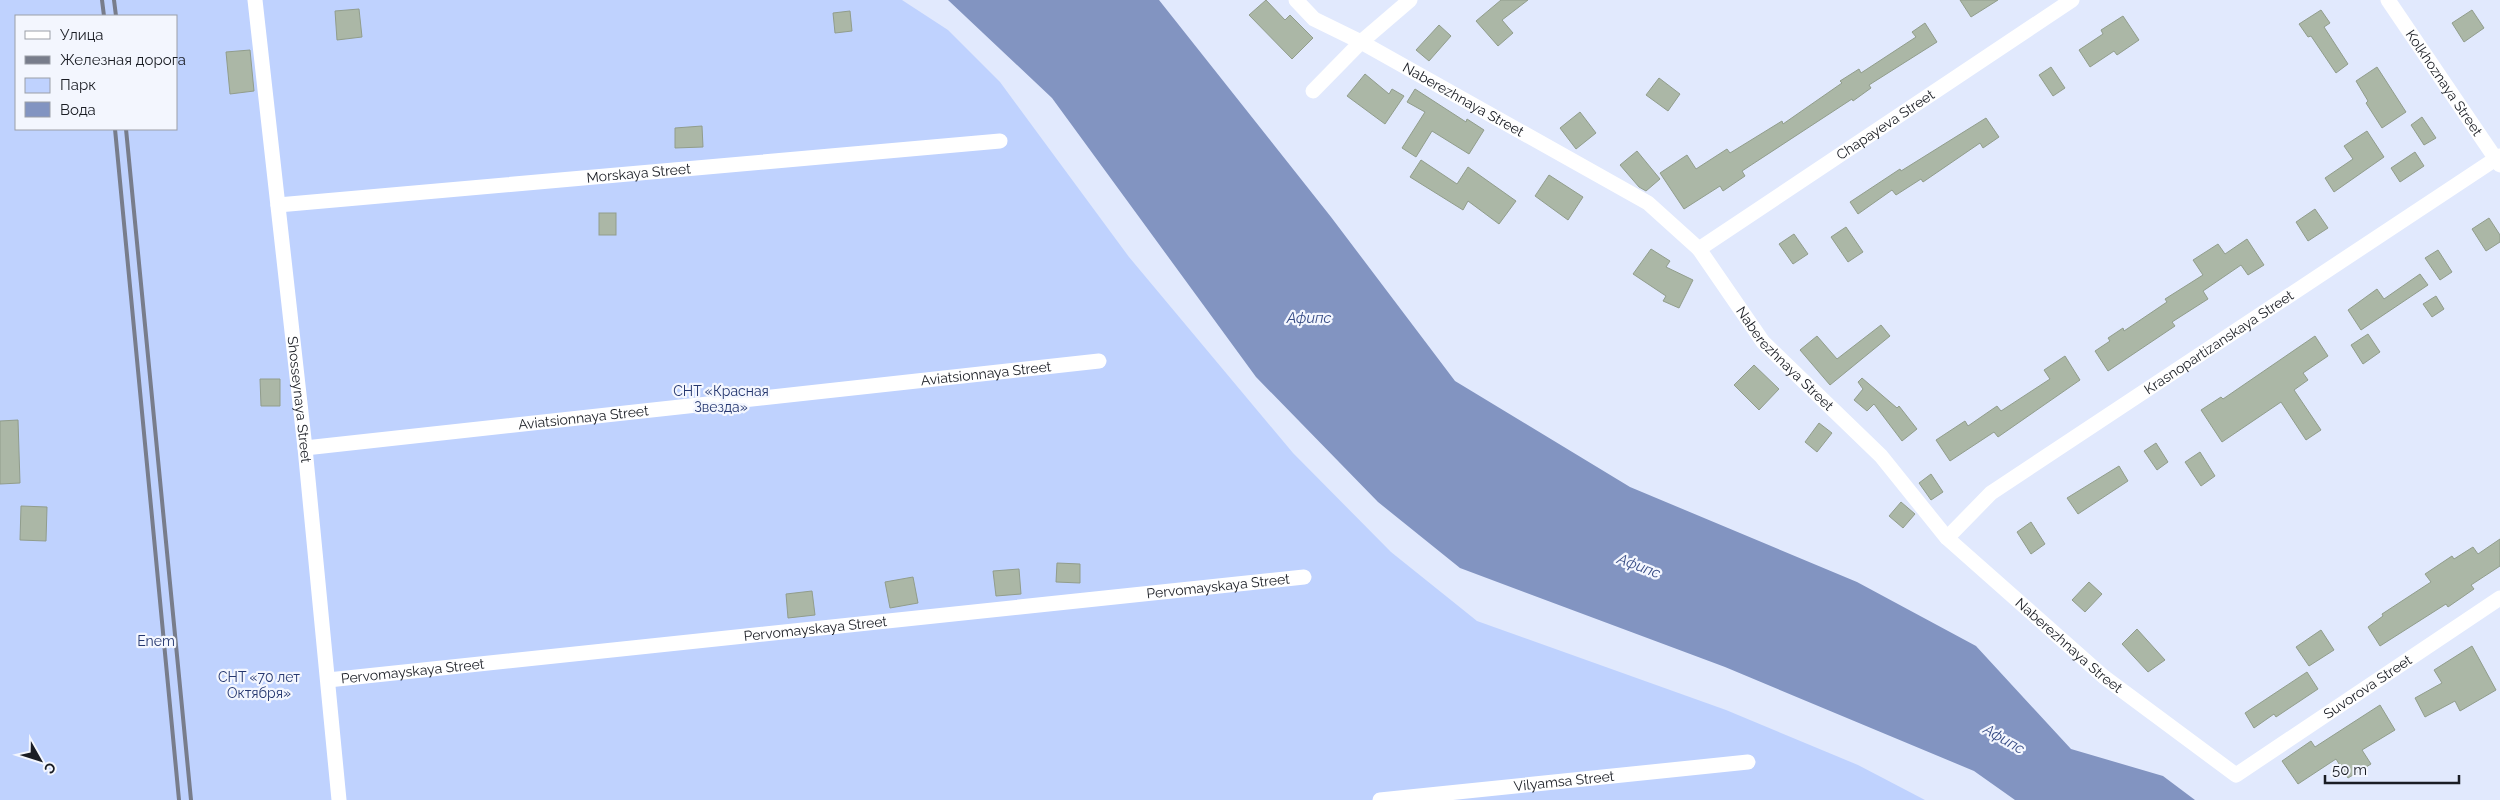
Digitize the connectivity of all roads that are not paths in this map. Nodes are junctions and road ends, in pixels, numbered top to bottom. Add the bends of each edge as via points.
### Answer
1 (255, 0) edge
2 (1296, 0) edge
3 (1410, 0) edge
4 (2072, 0) edge
5 (2388, 0) edge
6 (1360, 42) junction
7 (1313, 91) dead end
8 (1000, 141) dead end
9 (2498, 160) edge
10 (278, 205) junction
11 (1699, 250) junction
12 (1099, 361) dead end
13 (305, 448) junction
14 (1947, 538) junction
15 (1304, 577) dead end
16 (2500, 598) edge
17 (328, 680) junction
18 (1748, 762) dead end
19 (2236, 775) joint
20 (339, 800) edge
21 (1380, 800) edge

1 - 10 street, Shosseynaya Street
2 - 6 street, Naberezhnaya Street via 1314,19
3 - 6 street
4 - 11 street, Chapayeva Street
5 - 9 street, Kolkhoznaya Street
6 - 7 street
6 - 11 street, Naberezhnaya Street via 1648,203
8 - 10 street, Morskaya Street
9 - 14 street, Krasnopartizanskaya Street via 1991,493
10 - 13 street, Shosseynaya Street
11 - 14 street, Naberezhnaya Street via 1763,342 1881,456
12 - 13 street, Aviatsionnaya Street
13 - 17 street, Shosseynaya Street
14 - 19 street, Naberezhnaya Street via 2104,677
15 - 17 street, Pervomayskaya Street
16 - 19 street, Suvorova Street
17 - 20 street, Shosseynaya Street
18 - 21 street, Vilyamsa Street

